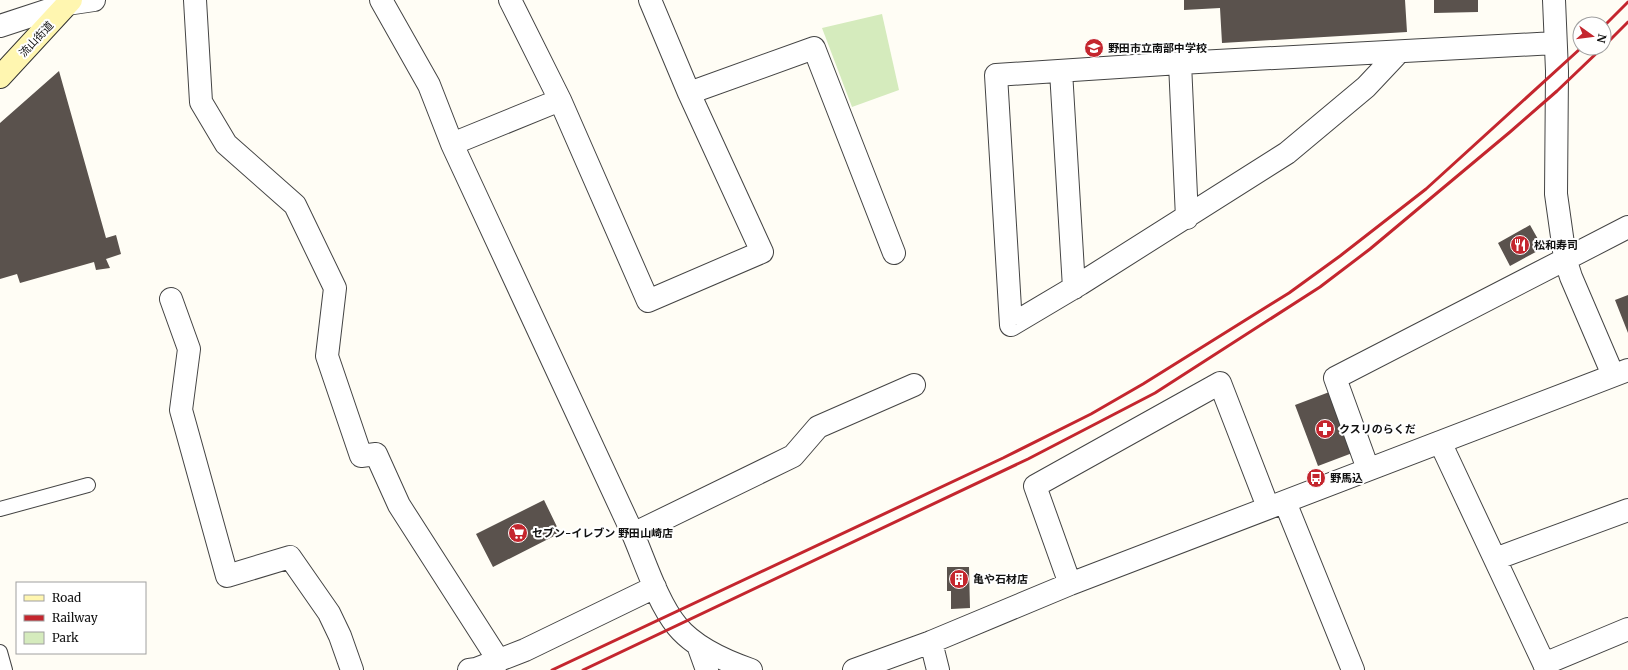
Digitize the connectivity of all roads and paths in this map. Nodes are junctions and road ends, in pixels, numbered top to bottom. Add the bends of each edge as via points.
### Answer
1 (94, 0) edge
2 (195, 0) edge
3 (381, 0) edge
4 (510, 0) edge
5 (650, 0) edge
6 (1554, 0) edge
7 (69, 2) edge
8 (0, 26) edge
9 (1555, 43) junction
10 (1398, 53) junction
11 (1180, 62) junction
12 (1061, 71) junction
13 (0, 77) edge
14 (689, 93) junction
15 (560, 100) junction
16 (452, 144) junction
17 (1187, 218) junction
18 (1628, 227) edge
19 (894, 253) dead end
20 (1566, 258) junction
21 (1074, 288) junction
22 (171, 299) dead end
23 (1620, 372) edge
24 (914, 385) dead end
25 (1440, 442) junction
26 (1368, 468) junction
27 (88, 485) dead end
28 (1276, 504) junction
29 (0, 509) edge
30 (1628, 510) edge
31 (633, 534) junction
32 (1495, 559) junction
33 (1070, 584) junction
34 (655, 587) junction
35 (1628, 630) edge
36 (930, 642) junction
37 (698, 645) junction
38 (0, 652) edge
39 (499, 660) junction
40 (1546, 667) edge
41 (5, 670) edge
42 (352, 670) edge
43 (469, 670) edge
44 (707, 670) edge
45 (751, 670) edge
46 (854, 670) edge
47 (938, 670) edge
48 (1353, 670) edge

1 - 7 street
2 - 39 street via 201,102 226,144 295,205 335,288 327,356 361,456 376,454 399,505
3 - 16 street via 429,85
4 - 15 street
5 - 14 street
6 - 9 street
7 - 8 street
7 - 13 street, 流山街道
9 - 10 street
9 - 20 street via 1556,194
10 - 11 street
10 - 17 street via 1366,87 1287,153
11 - 12 street
11 - 17 street
12 - 21 street
12 - 21 street via 996,75 1011,325
14 - 15 street via 762,252 648,301
14 - 19 street via 814,48
15 - 16 street
16 - 31 street
17 - 21 street
18 - 20 street
20 - 23 street via 1572,277
20 - 26 street via 1335,378
22 - 42 street via 189,349 181,410 227,576 290,557 329,613
23 - 25 street
24 - 31 street via 818,427 793,456
25 - 26 street
25 - 32 street
26 - 28 street
27 - 29 lane
28 - 33 street
28 - 33 street via 1220,383 1035,486
28 - 48 street
30 - 32 street
31 - 34 street
32 - 40 street
33 - 36 street
34 - 37 street via 677,626
34 - 39 street
35 - 40 street
36 - 46 street
36 - 47 street
37 - 44 street
37 - 45 street
38 - 41 lane
39 - 43 street

